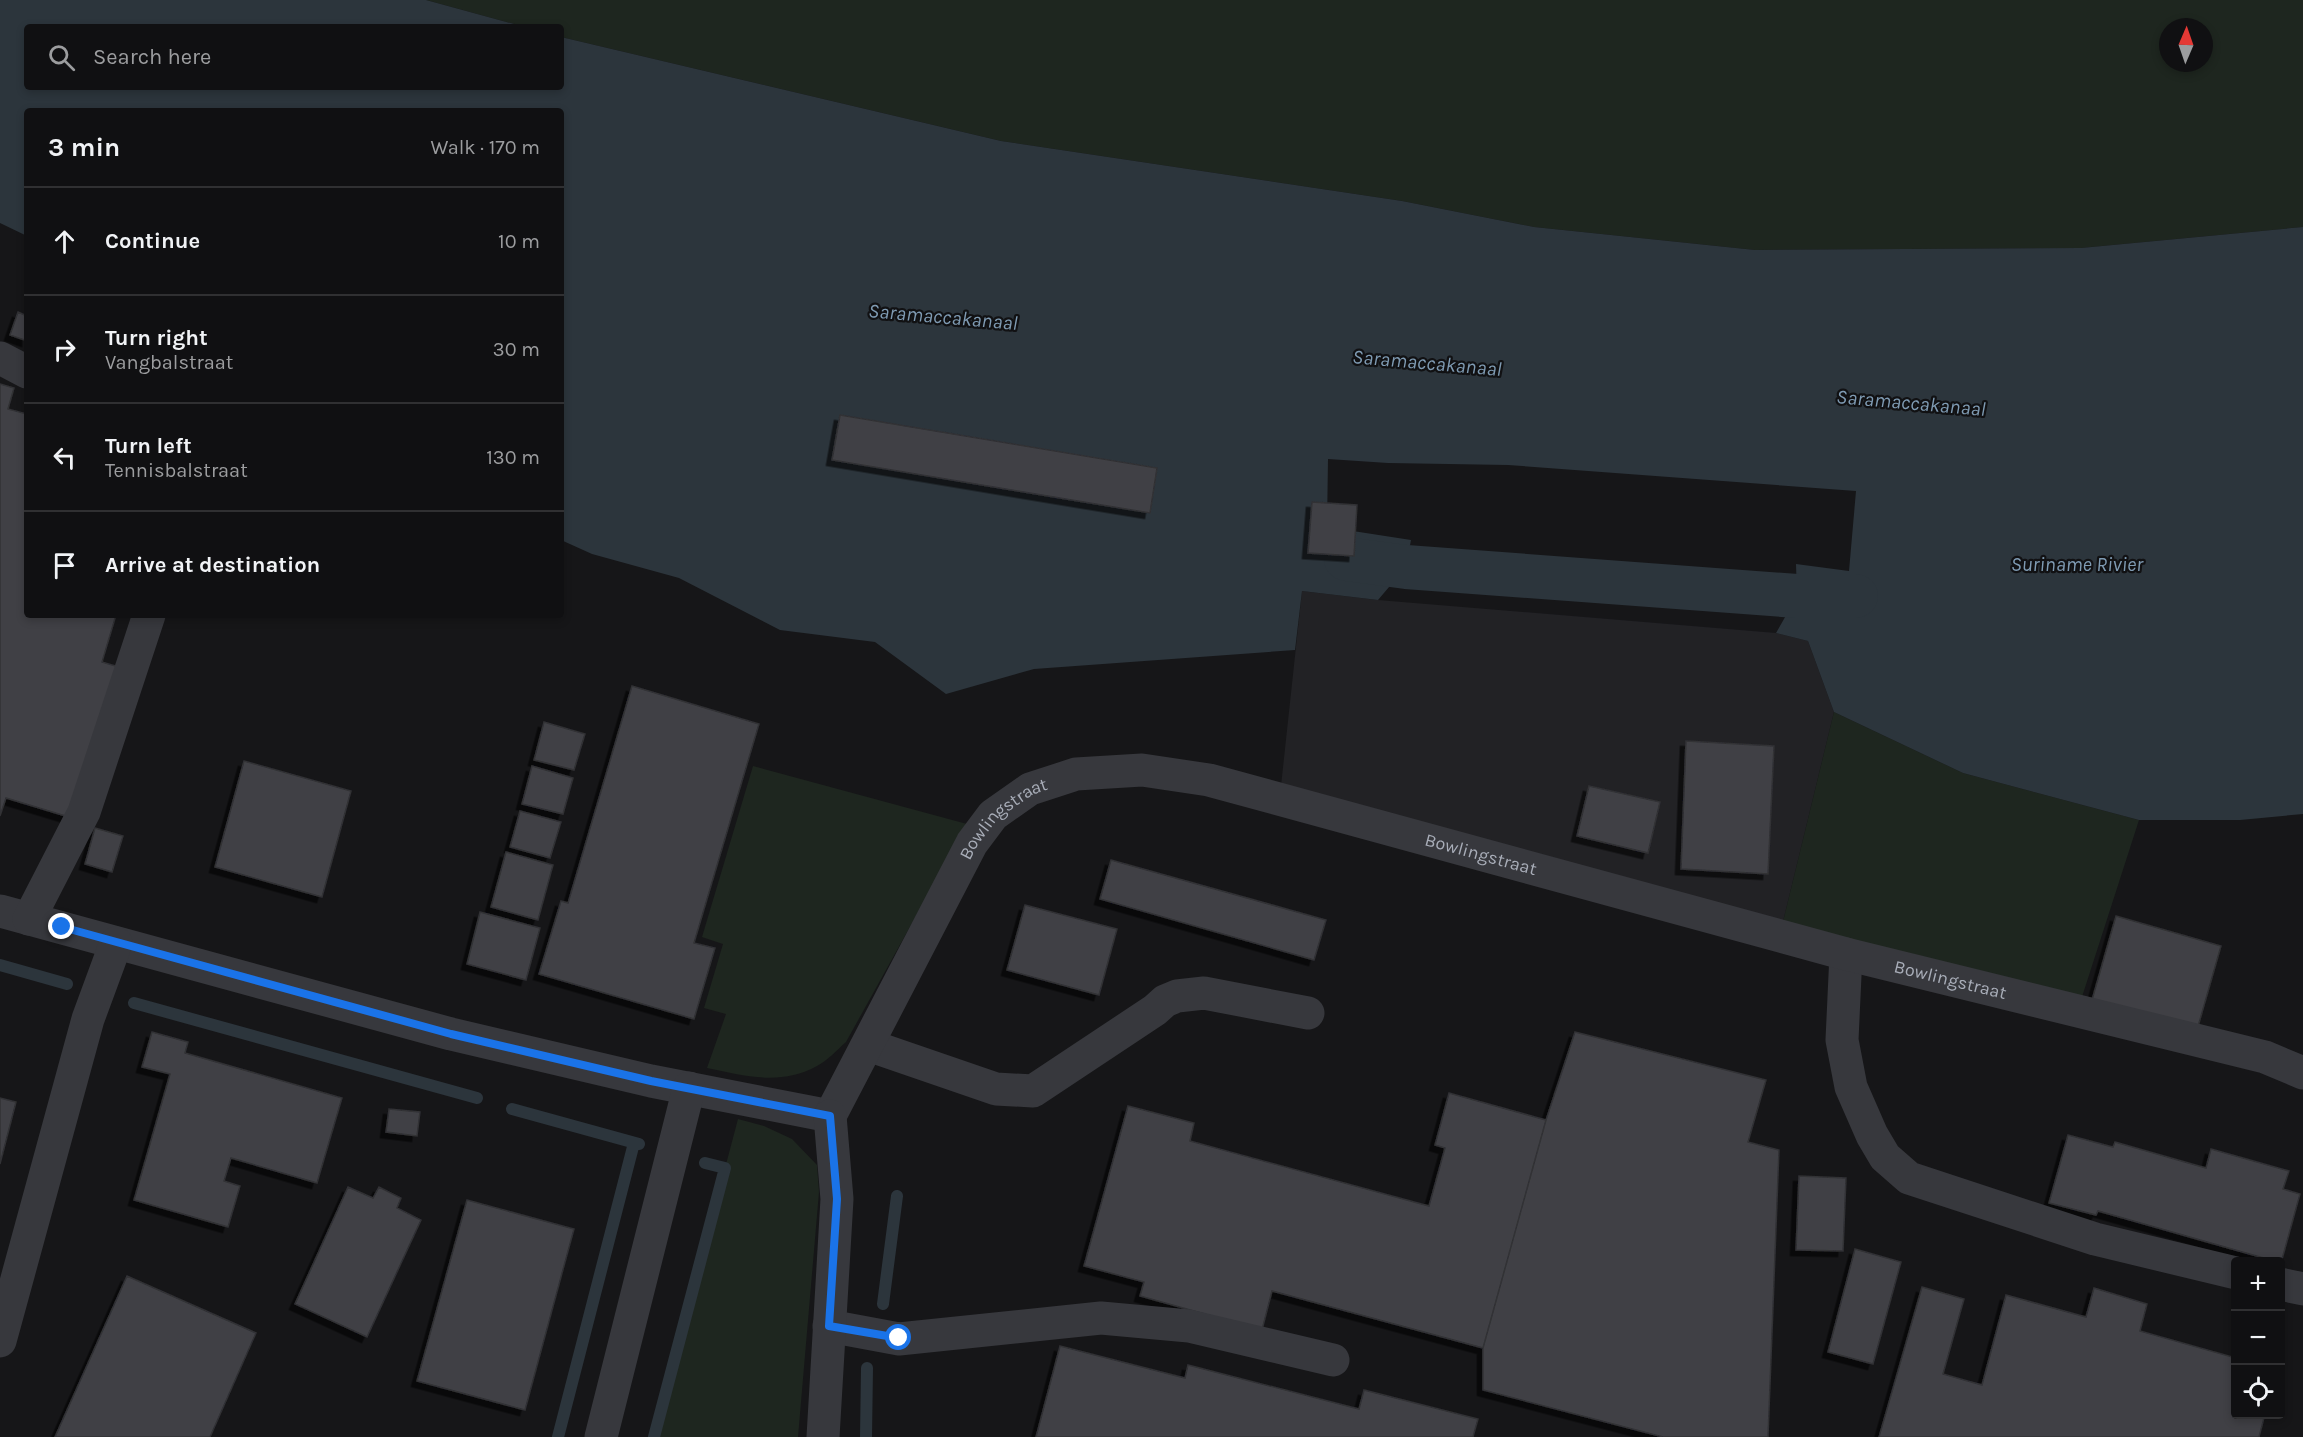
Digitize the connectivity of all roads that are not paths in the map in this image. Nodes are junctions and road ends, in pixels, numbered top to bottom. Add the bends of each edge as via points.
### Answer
1 (0, 358) edge
2 (24, 370) edge
3 (148, 618) edge
4 (15, 915) edge
5 (116, 942) junction
6 (1845, 954) junction
7 (1308, 1013) dead end
8 (868, 1045) junction
9 (2303, 1073) edge
10 (688, 1088) junction
11 (830, 1116) junction
12 (2231, 1272) edge
13 (2285, 1285) edge
14 (2303, 1289) edge
15 (829, 1326) junction
16 (0, 1341) edge
17 (1333, 1360) dead end
18 (600, 1437) edge
19 (823, 1437) edge

1 - 2 street
3 - 4 street via 84,812
4 - 5 street
5 - 10 street via 451,1034
5 - 16 street via 88,1019
6 - 8 street, Bowlingstraat via 1209,780 1142,770 1076,774 1030,789 993,815 972,843
6 - 9 street, Bowlingstraat via 2265,1057
6 - 12 street via 1842,1040 1851,1087 1885,1157 1909,1178 2095,1239
7 - 8 street via 1204,993 1177,996 1033,1091 996,1089
8 - 11 street, Bowlingstraat
10 - 11 street
10 - 18 street
11 - 15 street via 837,1199
13 - 14 street
15 - 17 street via 899,1338 1101,1318 1190,1326
15 - 19 street

